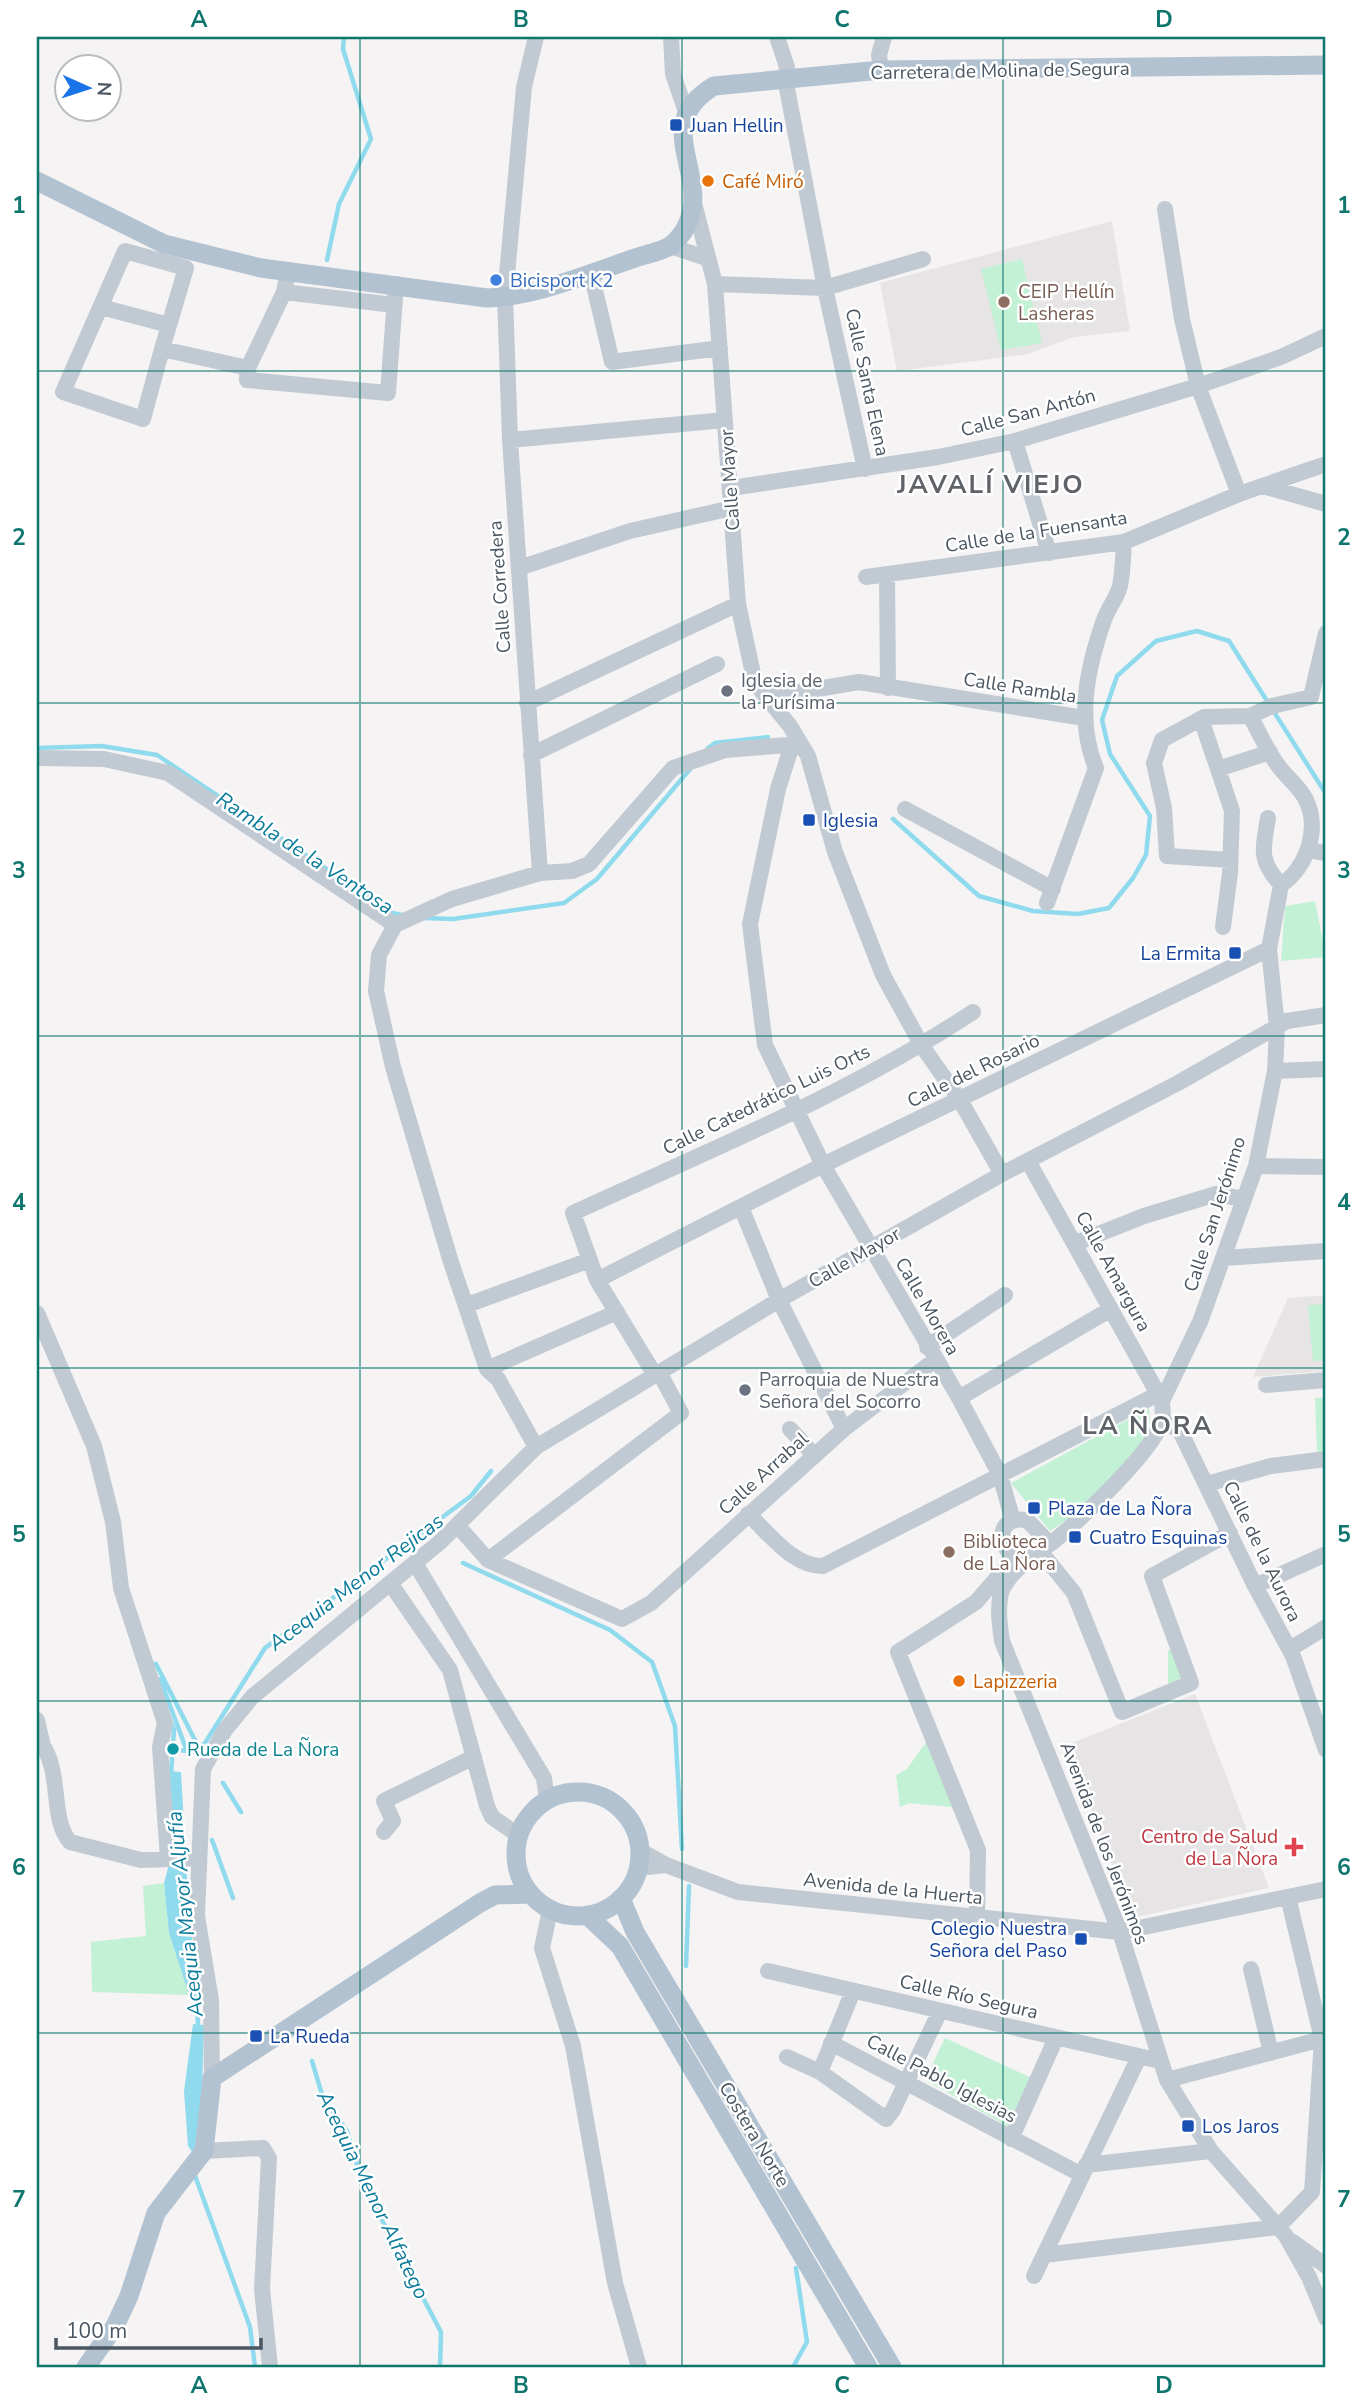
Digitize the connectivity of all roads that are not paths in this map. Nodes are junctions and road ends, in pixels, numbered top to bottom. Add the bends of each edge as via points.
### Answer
1 (536, 37) edge
2 (671, 37) edge
3 (777, 37) edge
4 (884, 37) edge
5 (1326, 65) edge
6 (881, 71) junction
7 (785, 78) junction
8 (686, 113) junction
9 (37, 181) edge
10 (694, 204) junction
11 (1165, 209) dead end
12 (670, 246) junction
13 (706, 258) junction
14 (923, 260) dead end
15 (288, 271) junction
16 (591, 273) junction
17 (396, 284) junction
18 (715, 284) junction
19 (825, 288) junction
20 (284, 292) junction
21 (505, 297) junction
22 (394, 305) junction
23 (101, 307) junction
24 (169, 325) junction
25 (1326, 336) edge
26 (720, 348) junction
27 (162, 349) junction
28 (247, 374) junction
29 (1198, 386) junction
30 (725, 420) junction
31 (510, 440) junction
32 (1015, 440) junction
33 (1326, 464) edge
34 (865, 469) junction
35 (1263, 486) junction
36 (731, 488) junction
37 (1239, 494) junction
38 (1326, 504) edge
39 (732, 508) junction
40 (1124, 542) junction
41 (1049, 554) junction
42 (519, 568) junction
43 (887, 575) junction
44 (866, 577) dead end
45 (738, 604) junction
46 (1326, 634) edge
47 (717, 664) dead end
48 (888, 688) junction
49 (769, 697) junction
50 (527, 703) junction
51 (1250, 716) junction
52 (1084, 718) junction
53 (1201, 719) junction
54 (797, 745) junction
55 (1270, 752) junction
56 (531, 755) junction
57 (37, 758) edge
58 (1218, 769) junction
59 (905, 809) dead end
60 (1268, 818) dead end
61 (1308, 850) junction
62 (1326, 853) edge
63 (1230, 860) junction
64 (540, 873) junction
65 (1281, 885) junction
66 (395, 925) junction
67 (1223, 927) dead end
68 (1269, 948) junction
69 (973, 1012) dead end
70 (1326, 1015) edge
71 (1277, 1027) junction
72 (922, 1046) junction
73 (1326, 1069) edge
74 (1275, 1071) junction
75 (960, 1100) junction
76 (796, 1111) junction
77 (1028, 1161) junction
78 (823, 1165) junction
79 (1256, 1166) junction
80 (1326, 1167) edge
81 (1002, 1174) junction
82 (1244, 1199) junction
83 (741, 1207) junction
84 (1076, 1243) junction
85 (870, 1248) junction
86 (1326, 1251) edge
87 (1224, 1258) junction
88 (590, 1261) junction
89 (597, 1280) junction
90 (1005, 1295) dead end
91 (779, 1300) junction
92 (467, 1305) junction
93 (1111, 1309) junction
94 (617, 1312) junction
95 (37, 1313) edge
96 (931, 1354) junction
97 (487, 1369) junction
98 (657, 1374) junction
99 (1326, 1380) edge
100 (1266, 1385) dead end
101 (1160, 1397) junction
102 (959, 1398) junction
103 (1163, 1420) junction
104 (790, 1429) dead end
105 (844, 1429) junction
106 (536, 1447) junction
107 (814, 1455) junction
108 (1326, 1459) edge
109 (1000, 1475) junction
110 (1207, 1484) junction
111 (748, 1514) junction
112 (1013, 1521) junction
113 (457, 1525) junction
114 (1230, 1533) junction
115 (1003, 1548) junction
116 (1045, 1548) junction
117 (1326, 1554) edge
118 (488, 1560) junction
119 (415, 1563) junction
120 (1025, 1563) junction
121 (1005, 1578) junction
122 (390, 1583) junction
123 (1255, 1586) junction
124 (976, 1602) junction
125 (999, 1608) junction
126 (1326, 1627) edge
127 (1290, 1649) junction
128 (37, 1720) edge
129 (40, 1745) edge
130 (1326, 1750) edge
131 (474, 1757) junction
132 (547, 1800) junction
133 (384, 1832) dead end
134 (518, 1835) junction
135 (169, 1858) junction
136 (194, 1858) junction
137 (639, 1859) junction
138 (516, 1864) junction
139 (1326, 1889) edge
140 (530, 1894) junction
141 (495, 1895) junction
142 (1287, 1897) junction
143 (621, 1898) junction
144 (550, 1910) junction
145 (587, 1915) junction
146 (977, 1917) junction
147 (1119, 1932) junction
148 (1251, 1969) dead end
149 (768, 1972) dead end
150 (853, 1991) junction
151 (940, 2011) junction
152 (1056, 2038) junction
153 (1324, 2039) edge
154 (831, 2043) junction
155 (1271, 2053) junction
156 (1139, 2056) junction
157 (786, 2057) dead end
158 (1160, 2061) junction
159 (820, 2072) junction
160 (212, 2078) junction
161 (1167, 2080) junction
162 (907, 2083) junction
163 (1012, 2139) junction
164 (1211, 2151) junction
165 (197, 2160) junction
166 (1084, 2170) junction
167 (1282, 2232) junction
168 (1044, 2255) junction
169 (1326, 2266) edge
170 (1034, 2276) dead end
171 (1326, 2315) edge
172 (86, 2367) edge
173 (270, 2367) edge
174 (639, 2367) edge
175 (868, 2367) edge
176 (892, 2367) edge

1 - 21 street, Calle Corredera via 524,87
2 - 8 street via 673,74
3 - 7 street via 787,66
4 - 6 street
5 - 6 main road, Carretera de Molina de Segura
6 - 7 main road, Carretera de Molina de Segura
7 - 8 main road, Carretera de Molina de Segura via 714,86 694,98
7 - 19 street
8 - 10 main road, Calle Mayor via 683,128
9 - 15 main road via 164,244
10 - 12 main road via 688,224
10 - 13 street, Calle Mayor
11 - 29 street
12 - 13 street
12 - 16 main road
13 - 18 street, Calle Mayor
14 - 19 street
15 - 17 main road
15 - 20 street
16 - 21 main road
16 - 26 street via 611,362
17 - 21 main road
17 - 22 street
18 - 19 street, Calle Santa Elena
18 - 26 street, Calle Mayor
19 - 34 street, Calle Santa Elena
20 - 22 street
20 - 28 street
21 - 31 street, Calle Corredera
22 - 28 street via 388,393
23 - 24 street
23 - 24 street via 125,251 186,268
23 - 27 street via 63,392 143,419
24 - 27 street
25 - 29 street, Calle San Antón
26 - 30 street, Calle Mayor
27 - 28 street
29 - 32 street, Calle San Antón
29 - 37 street
30 - 31 street
30 - 36 street, Calle Mayor
31 - 42 street, Calle Corredera
32 - 34 street, Calle San Antón
32 - 41 street
33 - 35 street, Calle de la Fuensanta
34 - 36 street, Calle San Antón
35 - 37 street, Calle de la Fuensanta
35 - 38 street
36 - 39 street, Calle Mayor
37 - 40 street, Calle de la Fuensanta
39 - 42 street via 630,531
39 - 45 street, Calle Mayor
40 - 41 street, Calle de la Fuensanta
40 - 52 street, Calle Rambla via 1120,587 1089,669
41 - 43 street, Calle de la Fuensanta
42 - 50 street, Calle Corredera
43 - 44 street, Calle de la Fuensanta
43 - 48 street
45 - 49 street, Calle Mayor via 755,682
45 - 50 street
46 - 51 street via 1311,697
47 - 56 street
48 - 49 street, Calle Rambla via 859,682
48 - 52 street, Calle Rambla
49 - 54 street, Calle Mayor
50 - 56 street, Calle Corredera
51 - 53 street
51 - 55 street
52 - 59 street via 1096,768 1050,896
53 - 58 street
53 - 63 street via 1162,740 1154,763 1164,808 1167,856
54 - 64 street via 725,750 673,768 589,864 572,871
54 - 72 street, Calle Mayor via 808,756 835,852 883,975
54 - 76 street, Calle Morera via 778,789 750,924 765,1045
55 - 58 street
55 - 61 street via 1305,797 1312,819
56 - 64 street, Calle Corredera
57 - 66 street via 104,759 168,773
58 - 63 street via 1231,811
60 - 65 street via 1265,867
61 - 62 street
61 - 65 street via 1296,874
63 - 67 street
64 - 66 street via 452,899
65 - 68 street
66 - 92 street via 379,955 376,991 397,1080
68 - 71 street, Calle San Jerónimo
68 - 75 street, Calle del Rosario
69 - 72 street, Calle Catedrático Luis Orts
70 - 71 street, Calle Mayor
71 - 74 street, Calle San Jerónimo
71 - 77 street, Calle Mayor
72 - 75 street, Calle Mayor
72 - 76 street, Calle Catedrático Luis Orts
73 - 74 street
74 - 79 street, Calle San Jerónimo
75 - 78 street, Calle del Rosario
75 - 81 street, Calle Mayor
76 - 78 street, Calle Morera
76 - 88 street, Calle Catedrático Luis Orts via 573,1213
77 - 81 street, Calle Mayor
77 - 84 street, Calle Amargura
78 - 83 street, Calle del Rosario
78 - 85 street, Calle Morera
79 - 80 street
79 - 82 street, Calle San Jerónimo
81 - 85 street, Calle Mayor
82 - 84 street via 1216,1194
82 - 87 street, Calle San Jerónimo
83 - 89 street, Calle del Rosario
83 - 91 street
84 - 93 street, Calle Amargura
85 - 91 street, Calle Mayor
85 - 96 street, Calle Morera
86 - 87 street
87 - 101 street, Calle San Jerónimo via 1200,1322
88 - 89 street
88 - 92 street
89 - 94 street
90 - 96 street, Calle Arrabal
91 - 98 street, Calle Mayor
91 - 105 street
92 - 97 street
93 - 101 street, Calle Amargura
93 - 102 street
94 - 97 street
94 - 98 street
95 - 135 street via 94,1446 113,1522 121,1588 165,1723 160,1747
96 - 102 street, Calle Morera
96 - 105 street, Calle Arrabal
97 - 106 street via 498,1379
98 - 106 street, Calle Mayor
98 - 118 street via 681,1413
99 - 100 street
101 - 103 street
101 - 109 street
102 - 109 street, Calle Morera
103 - 110 street, Calle de la Aurora via 1180,1431
103 - 116 street, Avenida de los Jerónimos via 1154,1438 1086,1515
104 - 107 street
105 - 107 street, Calle Arrabal
106 - 113 street, Calle Mayor
107 - 111 street, Calle Arrabal
108 - 110 street via 1271,1466
109 - 111 street via 823,1566 799,1562
109 - 112 street, Calle Morera
110 - 114 street, Calle de la Aurora
111 - 118 street, Calle Arrabal via 651,1603 622,1619
112 - 115 street via 1004,1530
112 - 116 street via 1032,1522
113 - 118 street
113 - 119 street, Calle Mayor
114 - 116 street via 1152,1576 1191,1683 1122,1712 1074,1593
114 - 123 street, Calle de la Aurora
115 - 120 street
115 - 121 street
116 - 120 street, Avenida de los Jerónimos
117 - 123 street
119 - 122 street, Calle Mayor
119 - 132 street via 544,1778
120 - 121 street, Avenida de los Jerónimos
121 - 124 street
121 - 125 street, Avenida de los Jerónimos
122 - 131 street via 450,1670
122 - 136 street, Calle Mayor via 252,1697 225,1730 202,1769
123 - 127 street, Calle de la Aurora
124 - 125 street
124 - 146 street via 898,1652 978,1850
125 - 147 street, Avenida de los Jerónimos via 1002,1642
126 - 127 street
127 - 130 street, Calle de la Aurora
128 - 129 street
129 - 135 street via 49,1755 62,1829 70,1842 141,1860
131 - 133 street via 384,1801 393,1821
131 - 134 street via 492,1817
132 - 134 main road via 530,1814
132 - 137 main road via 582,1792 617,1806 633,1825
134 - 138 main road
135 - 136 street
136 - 160 street, Calle Mayor via 197,1916 211,1993
137 - 143 main road
137 - 146 street, Avenida de la Huerta via 666,1864 738,1892
138 - 140 main road
138 - 141 main road
139 - 142 street, Avenida de la Huerta
140 - 141 main road
140 - 144 main road
141 - 160 main road
142 - 147 street, Avenida de la Huerta
142 - 153 street
143 - 145 main road
143 - 176 main road, Costera Norte via 642,1943
144 - 145 main road
144 - 174 street via 542,1948 572,2043 615,2283
145 - 175 main road, Costera Norte via 620,1945
146 - 147 street, Avenida de la Huerta
147 - 158 street, Avenida de los Jerónimos
148 - 155 street
149 - 150 street, Calle Río Segura
150 - 151 street, Calle Río Segura
150 - 154 street
151 - 152 street, Calle Río Segura
151 - 162 street
152 - 156 street, Calle Río Segura
152 - 163 street
153 - 155 street
153 - 167 street via 1312,2192
154 - 159 street
154 - 162 street, Calle Pablo Iglesias
155 - 161 street
156 - 158 street, Calle Río Segura
156 - 166 street
157 - 159 street
158 - 161 street, Avenida de los Jerónimos
159 - 162 street via 886,2119
160 - 165 main road via 209,2135
161 - 164 street, Avenida de los Jerónimos
162 - 163 street, Calle Pablo Iglesias
163 - 166 street, Calle Pablo Iglesias
164 - 166 street
164 - 167 street, Avenida de los Jerónimos
165 - 172 main road via 156,2213 129,2297
165 - 173 street via 263,2148 269,2158 261,2289
166 - 168 street
167 - 168 street
167 - 169 street
167 - 171 street, Avenida de los Jerónimos via 1310,2277
168 - 170 street

